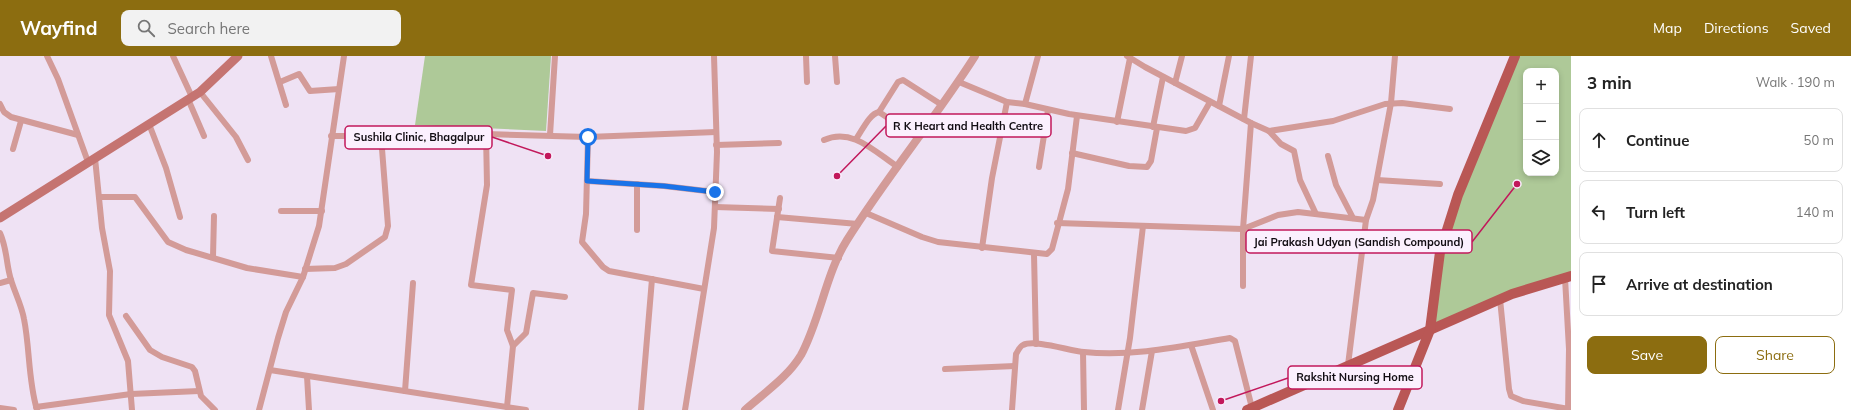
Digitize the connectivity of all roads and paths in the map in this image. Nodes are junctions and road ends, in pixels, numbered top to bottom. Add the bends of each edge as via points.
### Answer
1 (47, 56) edge
2 (173, 56) edge
3 (238, 56) edge
4 (271, 56) edge
5 (344, 56) edge
6 (555, 56) edge
7 (714, 56) edge
8 (806, 56) edge
9 (835, 56) edge
10 (975, 56) edge
11 (1038, 56) edge
12 (1182, 56) edge
13 (1228, 56) edge
14 (1251, 56) edge
15 (1396, 56) edge
16 (1515, 56) edge
17 (1129, 57) edge
18 (1163, 77) junction
19 (280, 82) junction
20 (807, 82) dead end
21 (837, 82) dead end
22 (959, 82) junction
23 (1174, 83) junction
24 (339, 89) junction
25 (200, 92) junction
26 (190, 98) junction
27 (1007, 102) junction
28 (1210, 102) junction
29 (1391, 103) junction
30 (0, 104) edge
31 (1025, 104) junction
32 (286, 105) dead end
33 (942, 105) junction
34 (1219, 106) junction
35 (1450, 109) dead end
36 (1048, 110) junction
37 (879, 112) junction
38 (1077, 116) junction
39 (1244, 119) junction
40 (21, 120) junction
41 (1117, 122) junction
42 (1251, 123) junction
43 (149, 124) junction
44 (1155, 127) junction
45 (1269, 131) junction
46 (716, 132) junction
47 (486, 134) junction
48 (78, 135) junction
49 (550, 135) junction
50 (204, 136) dead end
51 (331, 136) junction
52 (381, 136) junction
53 (588, 137) junction
54 (918, 138) junction
55 (856, 139) junction
56 (824, 140) dead end
57 (779, 143) dead end
58 (716, 145) junction
59 (13, 149) dead end
60 (1072, 152) junction
61 (1328, 156) dead end
62 (92, 160) junction
63 (248, 160) dead end
64 (898, 167) junction
65 (1039, 167) dead end
66 (1377, 180) junction
67 (587, 181) junction
68 (637, 184) junction
69 (1440, 184) dead end
70 (715, 192) junction
71 (99, 197) junction
72 (780, 198) dead end
73 (714, 207) junction
74 (779, 209) junction
75 (281, 211) dead end
76 (322, 211) junction
77 (866, 213) junction
78 (2, 214) edge
79 (1316, 214) junction
80 (214, 216) dead end
81 (180, 217) dead end
82 (778, 217) junction
83 (1354, 218) junction
84 (1366, 220) junction
85 (1057, 223) junction
86 (858, 224) junction
87 (1143, 226) junction
88 (1243, 228) junction
89 (637, 230) dead end
90 (0, 233) edge
91 (982, 248) junction
92 (1034, 254) junction
93 (213, 257) junction
94 (839, 258) junction
95 (305, 269) junction
96 (303, 277) junction
97 (1568, 277) edge
98 (652, 279) junction
99 (11, 280) junction
100 (0, 282) edge
101 (413, 283) dead end
102 (1243, 286) dead end
103 (704, 288) junction
104 (565, 297) dead end
105 (1500, 299) junction
106 (126, 316) dead end
107 (1430, 330) junction
108 (1036, 344) junction
109 (1191, 345) junction
110 (513, 346) junction
111 (1152, 351) junction
112 (1083, 352) junction
113 (1127, 354) junction
114 (1348, 365) junction
115 (1015, 366) junction
116 (945, 369) dead end
117 (270, 370) junction
118 (307, 376) junction
119 (405, 390) junction
120 (199, 391) junction
121 (132, 394) junction
122 (508, 407) junction
123 (0, 408) edge
124 (37, 409) edge
125 (1249, 409) edge
126 (1568, 409) edge
127 (14, 410) edge
128 (132, 410) edge
129 (215, 410) edge
130 (259, 410) edge
131 (309, 410) edge
132 (526, 410) edge
133 (641, 410) edge
134 (685, 410) edge
135 (745, 410) edge
136 (1012, 410) edge
137 (1084, 410) edge
138 (1118, 410) edge
139 (1142, 410) edge
140 (1213, 410) edge
141 (1398, 410) edge

1 - 48 street
2 - 26 street
3 - 25 main road
4 - 19 street
5 - 24 street
6 - 49 street
7 - 46 street
8 - 20 street
9 - 21 street
10 - 22 street
11 - 31 street
12 - 23 street
13 - 34 street
14 - 39 street
15 - 29 street
16 - 107 main road via 1458,195 1440,252
17 - 18 street
17 - 41 street
18 - 23 street
18 - 44 street
19 - 24 street via 299,74 310,91
19 - 32 street
22 - 27 street
22 - 33 street
23 - 28 street
24 - 51 street
25 - 26 main road
25 - 63 street via 236,138
26 - 43 main road
26 - 50 street
27 - 31 street
27 - 91 street
28 - 34 street
28 - 44 street via 1192,130
29 - 35 street
29 - 45 street via 1333,121
29 - 66 street
30 - 40 street via 4,112
31 - 36 street
33 - 37 street via 903,80 898,82
33 - 54 street
34 - 39 street
36 - 38 street
36 - 65 street
37 - 54 street
37 - 55 street via 871,117
38 - 41 street
38 - 60 street
39 - 42 street
40 - 48 street
40 - 59 street
41 - 44 street
42 - 45 street
42 - 88 street
43 - 62 main road
43 - 81 street via 166,168
44 - 60 street via 1151,161 1147,167 1129,166
45 - 79 street via 1281,144 1294,152 1300,180
46 - 53 street
46 - 58 street
47 - 49 street
47 - 52 street
47 - 110 street via 487,185 471,285 512,290 506,330
48 - 62 street
49 - 53 street
51 - 52 street
51 - 76 street
52 - 95 street via 388,226 385,237 346,264 335,268
53 - 67 street
54 - 64 street
55 - 56 street via 846,136
55 - 64 street
57 - 58 street
58 - 70 street
60 - 85 street via 1068,189
61 - 83 street via 1336,185
62 - 71 street
62 - 78 main road
64 - 77 street
66 - 69 street
66 - 84 street via 1374,200
67 - 68 street
67 - 98 street via 582,242 609,271
68 - 70 street
68 - 89 street
70 - 73 street
71 - 93 street via 135,197 168,242
71 - 121 street via 110,271 109,316 128,361
72 - 74 street
73 - 74 street
73 - 103 street via 714,228
74 - 82 street
75 - 76 street
76 - 95 street
77 - 86 street
77 - 91 street via 938,242
79 - 83 street
79 - 88 street via 1298,212 1278,215
80 - 93 street
82 - 86 street
82 - 94 street via 772,251
83 - 84 street
84 - 114 street
85 - 87 street
85 - 92 street via 1050,252 1043,255
86 - 94 street via 846,241
87 - 88 street
87 - 113 street
88 - 102 street
90 - 99 street via 5,244
91 - 92 street
92 - 108 street
93 - 96 street via 247,268
94 - 135 street via 801,355 787,373
95 - 96 street
96 - 117 street via 286,312
97 - 105 main road
97 - 126 street
98 - 103 street
98 - 133 street
99 - 100 street
99 - 124 street via 24,320
101 - 119 street
103 - 134 street
104 - 110 street via 533,293 526,333
105 - 107 main road
105 - 126 street via 1511,396 1523,402
106 - 120 street via 150,350 192,367
107 - 114 main road
107 - 141 main road
108 - 112 street
108 - 115 street via 1021,346 1016,354
109 - 111 street
109 - 125 street via 1233,339 1237,346
109 - 140 street
110 - 122 street
111 - 113 street
111 - 139 street
112 - 113 street
112 - 137 street
113 - 138 street
114 - 125 main road
115 - 116 street
115 - 136 street
117 - 118 street
117 - 130 street
118 - 119 street
118 - 131 street
119 - 122 street
120 - 121 street
120 - 129 street
121 - 124 street
121 - 128 street
122 - 132 street
123 - 127 street

